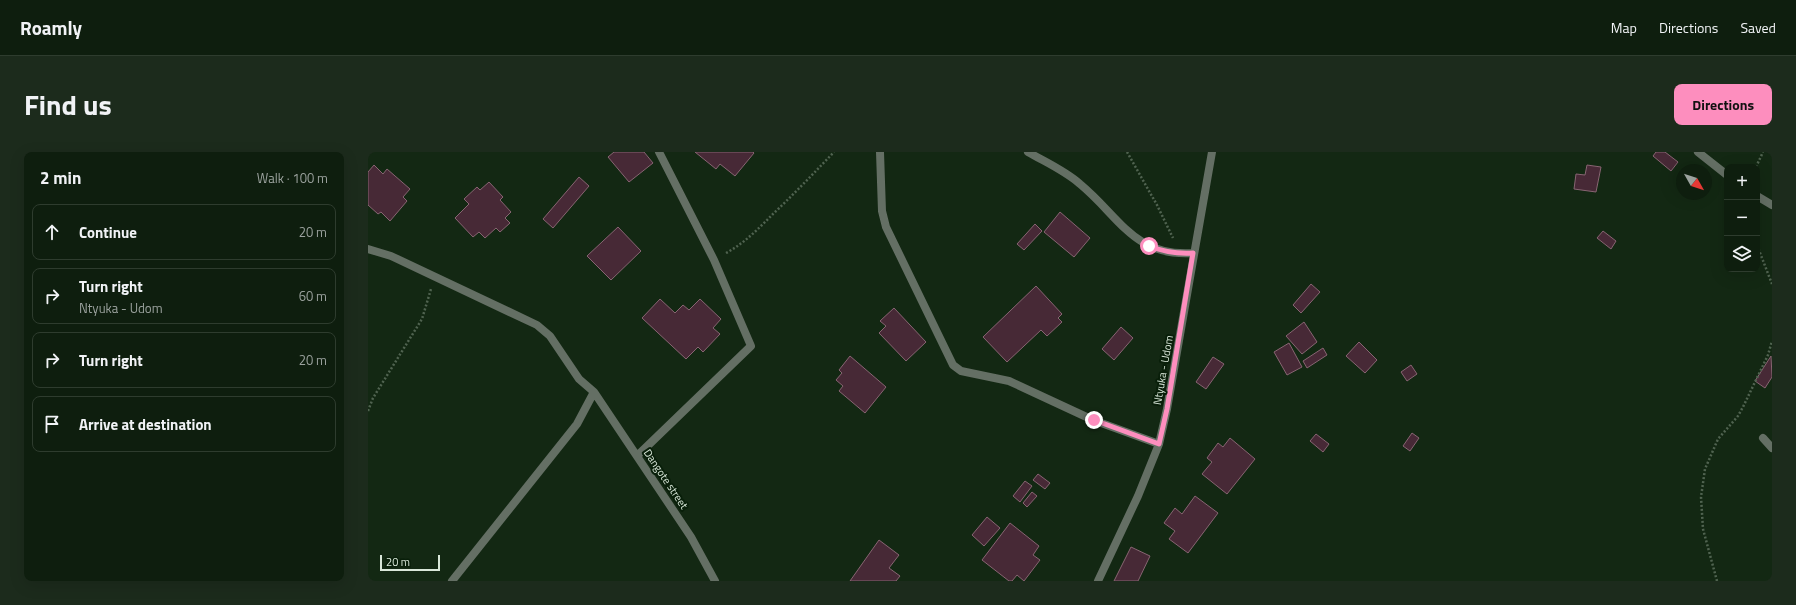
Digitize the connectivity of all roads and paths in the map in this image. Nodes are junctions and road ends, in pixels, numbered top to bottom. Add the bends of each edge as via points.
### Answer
1 (659, 152) edge
2 (834, 152) edge
3 (880, 152) edge
4 (1028, 152) edge
5 (1127, 152) edge
6 (1212, 152) edge
7 (1698, 152) edge
8 (1763, 152) edge
9 (1757, 164) edge
10 (1724, 173) edge
11 (1760, 198) edge
12 (1772, 205) edge
13 (368, 249) edge
14 (1760, 252) edge
15 (1193, 253) junction
16 (1178, 254) junction
17 (714, 260) junction
18 (435, 278) junction
19 (1772, 284) edge
20 (1772, 341) edge
21 (594, 392) junction
22 (368, 411) edge
23 (1763, 438) dead end
24 (1159, 444) junction
25 (1772, 448) edge
26 (637, 456) junction
27 (452, 581) edge
28 (715, 581) edge
29 (1098, 581) edge
30 (1717, 581) edge

1 - 17 street
2 - 17 path via 751,236
3 - 24 street via 882,211 886,227 953,365 961,371 1009,380 1094,420
4 - 16 street via 1079,183 1134,237 1149,246
5 - 16 path via 1170,230
6 - 15 street, Ntyuka - Udom
7 - 10 street
8 - 9 path
11 - 12 street
13 - 18 street, Dangote street via 391,256
14 - 19 path
15 - 16 street
15 - 24 street, Ntyuka - Udom
17 - 26 street via 751,346
18 - 21 street, Dangote street via 537,326 550,336 579,380
18 - 22 path via 422,319 373,398
20 - 30 path via 1743,407 1718,439 1705,469 1701,496 1703,529
21 - 26 street, Dangote street
21 - 27 street via 577,424
23 - 25 street
24 - 29 street, Ntyuka - Udom
26 - 28 street, Dangote street via 692,537

